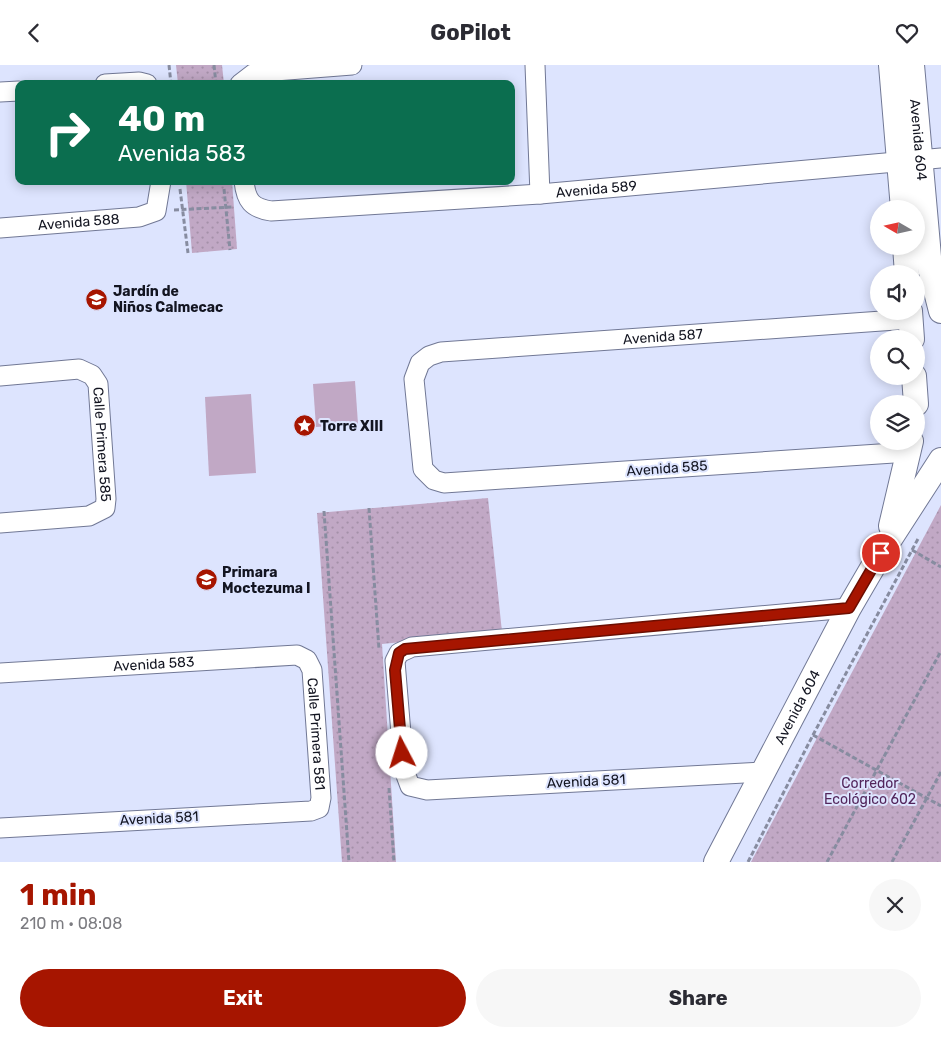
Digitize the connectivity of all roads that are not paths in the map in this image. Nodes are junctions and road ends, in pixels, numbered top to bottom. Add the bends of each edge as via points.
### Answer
1 (352, 65) edge
2 (535, 65) edge
3 (891, 65) edge
4 (912, 65) edge
5 (244, 80) edge
6 (15, 91) edge
7 (0, 92) edge
8 (921, 159) edge
9 (160, 185) edge
10 (245, 185) edge
11 (540, 193) junction
12 (906, 200) edge
13 (0, 228) edge
14 (940, 307) edge
15 (910, 323) edge
16 (0, 376) edge
17 (941, 444) edge
18 (871, 450) edge
19 (909, 450) edge
20 (921, 450) edge
21 (941, 460) edge
22 (426, 475) joint
23 (0, 523) edge
24 (881, 553) junction
25 (849, 608) junction
26 (307, 660) joint
27 (0, 673) edge
28 (763, 771) junction
29 (319, 809) joint
30 (0, 828) edge
31 (716, 862) edge

1 - 5 street via 262,73
2 - 11 street
3 - 8 street, Avenida 604
4 - 8 street, Avenida 604
6 - 7 street
8 - 11 street, Avenida 589
8 - 12 street, Avenida 604
8 - 14 street, Avenida 604 via 930,268
9 - 13 street, Avenida 588 via 156,211 139,217
10 - 11 street, Avenida 589 via 252,206 271,211
15 - 22 street, Avenida 587 via 441,352 420,363 414,379 421,461
16 - 23 street, Calle Primera 585 via 79,369 92,375 98,385 106,499 105,508 89,516
17 - 20 street
18 - 22 street, Avenida 585 via 444,483
19 - 24 street, Avenida 604 via 900,496
21 - 24 street, Avenida 604
24 - 25 street, Avenida 604
25 - 28 street, Avenida 604
25 - 28 street, Avenida 581 via 412,647 399,653 395,670 404,770 410,785 427,790
26 - 27 street, Avenida 583 via 297,655
26 - 29 street, Calle Primera 581 via 312,669 321,798
28 - 31 street, Avenida 604
29 - 30 street, Avenida 581

